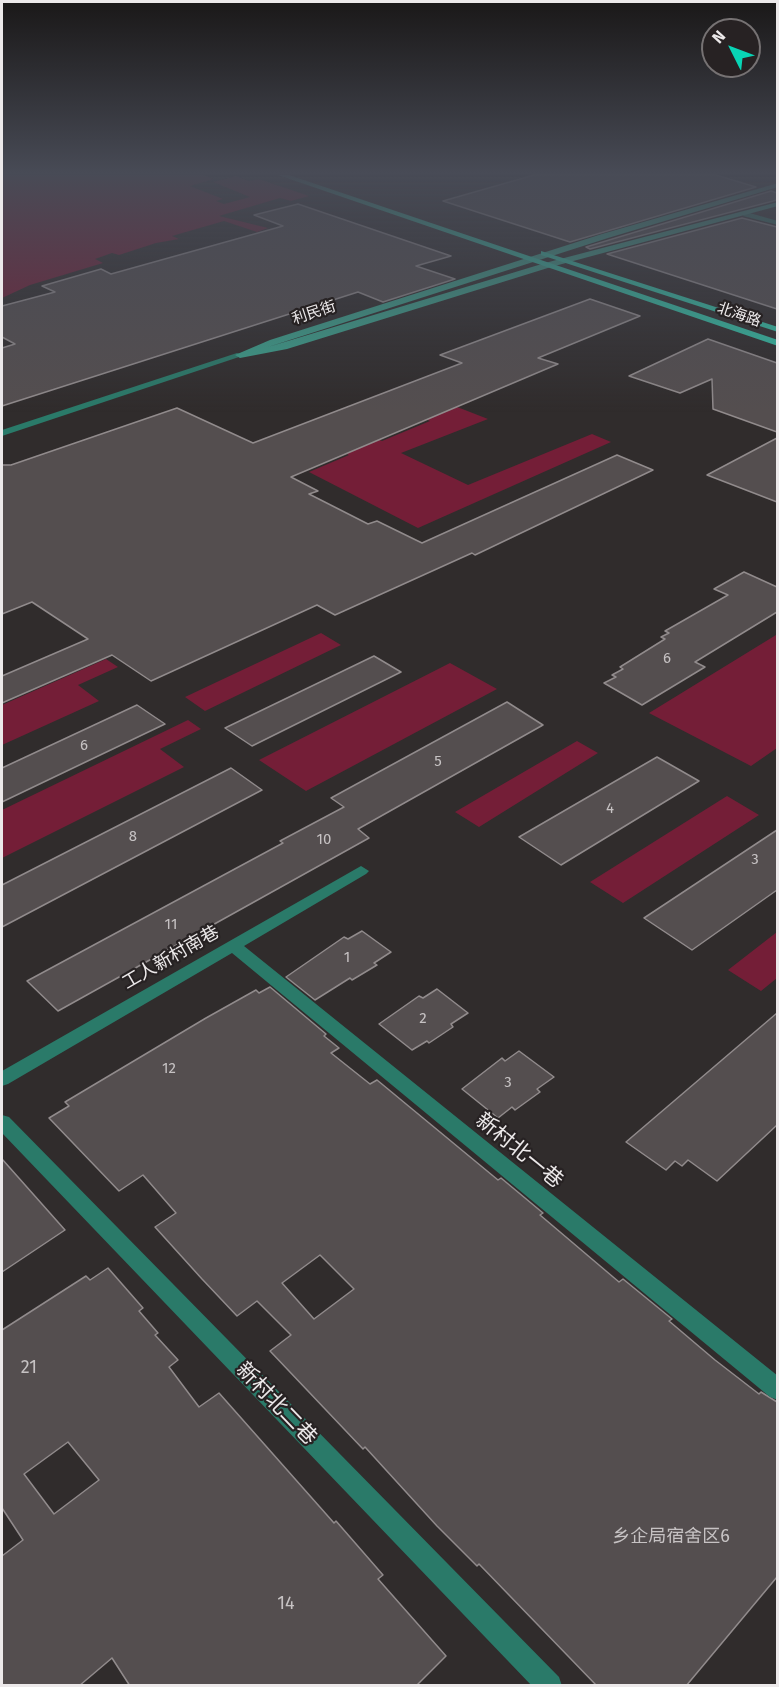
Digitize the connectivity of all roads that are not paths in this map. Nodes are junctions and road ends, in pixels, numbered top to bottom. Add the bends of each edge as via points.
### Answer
1 (513, 254) edge
2 (545, 254) edge
3 (553, 254) edge
4 (591, 254) edge
5 (549, 255) junction
6 (532, 260) junction
7 (567, 260) junction
8 (548, 265) junction
9 (777, 330) edge
10 (777, 343) edge
11 (240, 356) junction
12 (2, 433) edge
13 (361, 871) dead end
14 (232, 945) junction
15 (2, 1079) edge
16 (2, 1122) edge
17 (777, 1390) edge
18 (550, 1686) edge

1 - 6 main road, 北海路
2 - 5 main road, 北海路
3 - 5 main road, 利民街
4 - 7 main road, 利民街
5 - 6 main road, 利民街
5 - 7 main road, 北海路
6 - 8 main road, 北海路
6 - 11 main road, 利民街
7 - 8 main road, 利民街
7 - 9 main road, 北海路
8 - 10 main road, 北海路
8 - 11 main road, 利民街 via 284,347
11 - 12 street, 利民街
13 - 14 street, 工人新村南巷
14 - 15 street, 工人新村南巷
14 - 17 street, 新村北一巷
16 - 18 street, 新村北二巷

